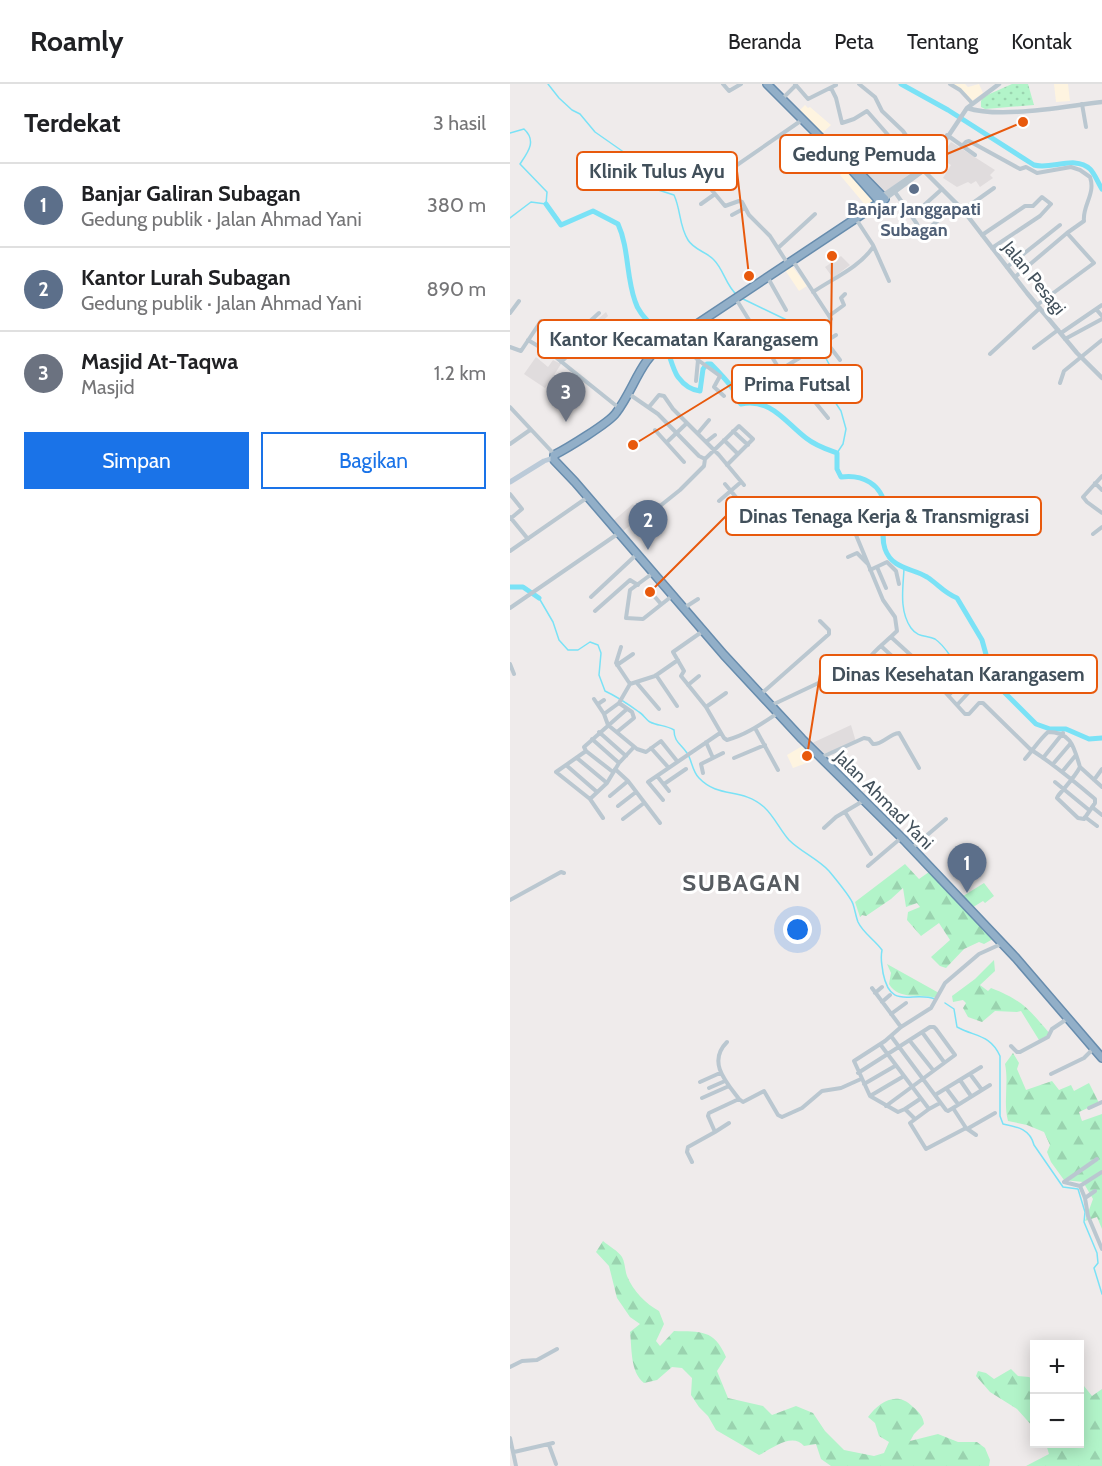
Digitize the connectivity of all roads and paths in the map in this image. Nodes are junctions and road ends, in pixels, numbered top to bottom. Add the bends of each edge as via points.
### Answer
1 (723, 84) edge
2 (741, 84) edge
3 (767, 84) edge
4 (859, 84) edge
5 (950, 84) edge
6 (998, 84) edge
7 (795, 85) edge
8 (836, 85) edge
9 (831, 88) junction
10 (981, 97) junction
11 (782, 99) junction
12 (1102, 102) edge
13 (1082, 104) junction
14 (968, 107) junction
15 (983, 111) junction
16 (803, 119) junction
17 (1086, 128) dead end
18 (949, 134) junction
19 (907, 136) junction
20 (896, 144) junction
21 (962, 146) junction
22 (693, 154) dead end
23 (975, 155) dead end
24 (842, 159) junction
25 (929, 164) junction
26 (681, 165) dead end
27 (687, 168) junction
28 (923, 170) junction
29 (859, 171) junction
30 (718, 174) dead end
31 (724, 174) dead end
32 (706, 182) junction
33 (994, 188) dead end
34 (942, 189) junction
35 (895, 192) junction
36 (715, 194) junction
37 (881, 199) junction
38 (701, 204) dead end
39 (958, 205) junction
40 (745, 208) junction
41 (963, 210) junction
42 (815, 214) dead end
43 (732, 215) dead end
44 (912, 216) junction
45 (856, 218) junction
46 (1060, 225) dead end
47 (1067, 233) junction
48 (982, 235) junction
49 (873, 247) junction
50 (778, 248) junction
51 (992, 248) junction
52 (807, 249) junction
53 (789, 260) junction
54 (1007, 267) junction
55 (767, 277) junction
56 (1015, 277) junction
57 (889, 282) dead end
58 (813, 292) junction
59 (739, 294) junction
60 (845, 294) dead end
61 (519, 301) dead end
62 (1102, 305) edge
63 (1038, 306) junction
64 (1096, 309) junction
65 (786, 310) dead end
66 (510, 313) edge
67 (599, 313) dead end
68 (1102, 317) edge
69 (830, 318) junction
70 (541, 321) dead end
71 (598, 327) dead end
72 (1059, 332) junction
73 (836, 335) dead end
74 (676, 338) joint
75 (794, 339) dead end
76 (1065, 339) junction
77 (528, 340) junction
78 (1102, 340) edge
79 (666, 341) dead end
80 (826, 342) junction
81 (788, 343) junction
82 (510, 347) edge
83 (1034, 348) dead end
84 (771, 354) junction
85 (990, 354) dead end
86 (553, 355) junction
87 (1081, 357) junction
88 (798, 359) junction
89 (698, 360) junction
90 (840, 360) dead end
91 (561, 362) junction
92 (790, 364) junction
93 (1101, 373) edge
94 (857, 375) dead end
95 (696, 381) dead end
96 (1060, 383) dead end
97 (861, 384) dead end
98 (837, 385) junction
99 (627, 393) junction
100 (724, 396) dead end
101 (811, 398) junction
102 (510, 407) edge
103 (649, 407) junction
104 (620, 408) junction
105 (828, 418) dead end
106 (709, 420) dead end
107 (687, 423) junction
108 (530, 430) junction
109 (655, 430) dead end
110 (733, 431) junction
111 (677, 433) junction
112 (698, 433) junction
113 (715, 435) dead end
114 (724, 440) junction
115 (667, 442) junction
116 (706, 442) junction
117 (510, 444) edge
118 (748, 445) junction
119 (714, 450) junction
120 (738, 454) junction
121 (557, 457) junction
122 (705, 459) junction
123 (684, 462) dead end
124 (727, 465) junction
125 (1102, 476) edge
126 (510, 482) edge
127 (1095, 483) junction
128 (724, 484) dead end
129 (1102, 490) edge
130 (732, 492) junction
131 (510, 494) edge
132 (588, 496) junction
133 (719, 501) dead end
134 (1102, 513) edge
135 (510, 518) edge
136 (756, 521) dead end
137 (635, 526) dead end
138 (1102, 527) edge
139 (619, 533) junction
140 (1093, 534) dead end
141 (856, 535) dead end
142 (528, 538) junction
143 (510, 551) edge
144 (637, 554) junction
145 (848, 557) dead end
146 (867, 563) junction
147 (877, 567) junction
148 (870, 570) junction
149 (653, 573) junction
150 (898, 584) dead end
151 (638, 585) junction
152 (886, 588) dead end
153 (672, 596) junction
154 (591, 597) dead end
155 (655, 597) dead end
156 (698, 599) dead end
157 (661, 604) junction
158 (510, 609) edge
159 (683, 609) junction
160 (595, 611) dead end
161 (820, 621) dead end
162 (703, 631) junction
163 (891, 637) junction
164 (881, 646) junction
165 (621, 647) dead end
166 (633, 654) dead end
167 (872, 655) junction
168 (678, 660) junction
169 (510, 664) edge
170 (617, 666) junction
171 (905, 668) dead end
172 (514, 674) dead end
173 (951, 674) dead end
174 (656, 675) junction
175 (699, 676) dead end
176 (896, 676) dead end
177 (636, 682) junction
178 (961, 682) dead end
179 (630, 684) junction
180 (687, 685) junction
181 (939, 685) junction
182 (970, 691) dead end
183 (726, 693) dead end
184 (761, 694) junction
185 (949, 695) junction
186 (594, 699) dead end
187 (604, 700) dead end
188 (619, 703) junction
189 (598, 704) junction
190 (772, 705) junction
191 (957, 705) junction
192 (677, 706) dead end
193 (706, 707) junction
194 (627, 709) junction
195 (659, 709) dead end
196 (778, 713) junction
197 (604, 714) junction
198 (608, 725) junction
199 (755, 728) junction
200 (599, 732) junction
201 (617, 732) junction
202 (720, 733) junction
203 (1063, 733) junction
204 (592, 739) junction
205 (706, 742) junction
206 (1071, 743) junction
207 (765, 746) junction
208 (634, 747) junction
209 (651, 748) junction
210 (586, 751) junction
211 (1033, 751) junction
212 (723, 753) dead end
213 (1076, 755) junction
214 (626, 756) junction
215 (577, 758) junction
216 (713, 758) junction
217 (734, 758) dead end
218 (821, 758) junction
219 (1043, 758) junction
220 (1025, 759) dead end
221 (677, 760) junction
222 (619, 763) junction
223 (1053, 764) junction
224 (566, 765) junction
225 (668, 767) junction
226 (1080, 767) junction
227 (919, 768) dead end
228 (686, 769) dead end
229 (1102, 769) edge
230 (778, 770) dead end
231 (614, 771) junction
232 (1062, 772) junction
233 (703, 773) dead end
234 (657, 776) junction
235 (1071, 779) junction
236 (1094, 780) junction
237 (628, 781) junction
238 (607, 783) junction
239 (1055, 783) dead end
240 (664, 784) junction
241 (1102, 787) edge
242 (1064, 789) junction
243 (669, 791) dead end
244 (597, 792) junction
245 (636, 792) junction
246 (610, 795) dead end
247 (590, 799) junction
248 (663, 800) dead end
249 (864, 801) junction
250 (644, 803) junction
251 (618, 806) dead end
252 (1091, 809) junction
253 (844, 812) junction
254 (1102, 815) edge
255 (1085, 817) junction
256 (603, 818) dead end
257 (623, 819) dead end
258 (946, 819) dead end
259 (660, 823) dead end
260 (1096, 826) dead end
261 (824, 828) dead end
262 (901, 838) junction
263 (912, 849) junction
264 (871, 854) dead end
265 (868, 866) dead end
266 (564, 873) dead end
267 (510, 900) edge
268 (1001, 944) junction
269 (882, 987) dead end
270 (890, 995) dead end
271 (882, 1002) junction
272 (906, 1003) dead end
273 (891, 1014) junction
274 (1067, 1018) junction
275 (901, 1027) junction
276 (922, 1032) junction
277 (891, 1036) junction
278 (910, 1041) junction
279 (727, 1042) dead end
280 (880, 1044) junction
281 (1011, 1046) dead end
282 (899, 1047) junction
283 (1093, 1048) junction
284 (887, 1055) junction
285 (1102, 1058) edge
286 (944, 1062) junction
287 (895, 1066) junction
288 (981, 1066) dead end
289 (933, 1070) junction
290 (720, 1073) junction
291 (858, 1073) junction
292 (970, 1073) junction
293 (1051, 1074) dead end
294 (904, 1076) junction
295 (861, 1078) junction
296 (923, 1078) junction
297 (960, 1080) junction
298 (725, 1081) junction
299 (700, 1082) dead end
300 (864, 1084) junction
301 (990, 1085) dead end
302 (729, 1086) junction
303 (912, 1087) junction
304 (709, 1088) dead end
305 (946, 1088) junction
306 (982, 1090) junction
307 (935, 1095) junction
308 (870, 1096) junction
309 (971, 1096) junction
310 (702, 1098) dead end
311 (920, 1099) junction
312 (739, 1100) junction
313 (1102, 1102) edge
314 (940, 1103) junction
315 (958, 1104) junction
316 (886, 1106) junction
317 (953, 1108) junction
318 (1089, 1108) dead end
319 (905, 1109) junction
320 (929, 1109) junction
321 (995, 1113) dead end
322 (915, 1119) junction
323 (729, 1123) dead end
324 (967, 1128) junction
325 (715, 1131) junction
326 (976, 1135) dead end
327 (1097, 1159) dead end
328 (692, 1162) dead end
329 (1102, 1172) edge
330 (1080, 1186) junction
331 (1095, 1191) dead end
332 (1085, 1198) junction
333 (1102, 1249) edge
334 (557, 1349) dead end
335 (510, 1367) edge
336 (510, 1438) edge
337 (514, 1452) junction
338 (556, 1464) dead end
339 (516, 1466) edge

1 - 2 street via 729,91
3 - 11 highway
4 - 19 street
5 - 14 street via 960,90
6 - 10 street
7 - 9 street via 808,99
7 - 11 street
8 - 9 street
9 - 20 street via 842,123 867,111
10 - 14 street
10 - 15 street via 979,105
11 - 16 highway
12 - 13 street
13 - 15 street
13 - 17 street
14 - 15 street
14 - 18 street
16 - 24 highway
16 - 31 street
18 - 21 street
18 - 25 street
19 - 20 street
19 - 25 street
20 - 29 street
21 - 23 street
21 - 47 street via 969,141 1022,169 1037,172 1071,167 1090,177 1093,189 1083,213 1084,221
22 - 27 street
24 - 29 highway
24 - 37 highway
25 - 28 street
26 - 27 street
27 - 32 street
28 - 34 street, Jalan Pesagi
28 - 35 street
28 - 37 street
29 - 37 highway
30 - 32 street
32 - 36 street
33 - 41 street
34 - 39 street, Jalan Pesagi
34 - 44 street
35 - 37 street
35 - 44 street
36 - 38 street
36 - 40 street via 725,206 741,201
37 - 45 highway
37 - 52 highway
39 - 41 street, Jalan Pesagi
39 - 44 street via 921,234
40 - 43 street
40 - 50 street
41 - 48 street, Jalan Pesagi
42 - 50 street
45 - 49 street
45 - 52 highway
46 - 54 street
47 - 56 street
47 - 63 street via 1094,263
48 - 51 street, Jalan Pesagi
48 - 51 street via 1042,197 1051,204 1040,216
49 - 57 street
49 - 58 street
50 - 53 street
51 - 54 street, Jalan Pesagi
52 - 53 highway
53 - 55 highway
53 - 58 street
53 - 59 highway
54 - 56 street, Jalan Pesagi
55 - 59 highway
55 - 65 street
56 - 63 street, Jalan Pesagi
58 - 69 street
59 - 74 highway
59 - 84 street
60 - 69 street via 841,298 844,305
61 - 66 street
62 - 64 street
63 - 72 street, Jalan Pesagi
63 - 85 street
64 - 68 street
64 - 72 street
67 - 86 street
68 - 76 street
69 - 80 street via 818,330
70 - 77 street
71 - 91 street
72 - 76 street, Jalan Pesagi
72 - 83 street
73 - 80 street
74 - 89 street
75 - 81 street
76 - 87 street, Jalan Pesagi
77 - 82 street via 520,352
77 - 86 street
78 - 87 street
79 - 99 highway via 646,359
80 - 88 street
80 - 90 street
81 - 84 street
81 - 88 street
84 - 92 street via 780,370
86 - 91 street
87 - 93 street, Jalan Pesagi
87 - 96 street via 1063,372
88 - 92 street
89 - 95 street
89 - 100 street via 720,378 714,387
91 - 104 street
92 - 101 street
94 - 98 street
97 - 98 street via 841,393
98 - 101 street
99 - 103 street
99 - 104 highway
101 - 105 street
102 - 108 street
103 - 107 street via 662,395
103 - 111 street
104 - 121 highway
106 - 112 street
107 - 111 street
107 - 112 street
108 - 117 street
108 - 121 street
109 - 115 street
110 - 114 street
110 - 118 street
110 - 118 street via 740,426 752,437
111 - 115 street
111 - 122 street
112 - 116 street
113 - 116 street
114 - 119 street
114 - 120 street
115 - 123 street
116 - 119 street
118 - 120 street
119 - 122 street
119 - 124 street
120 - 124 street
121 - 126 main road
121 - 132 highway, Jalan Ahmad Yani
122 - 137 street via 703,468
124 - 130 street via 742,484
125 - 127 street
127 - 129 street
127 - 134 street via 1083,498
128 - 130 street
130 - 133 street
130 - 136 street
131 - 135 street via 522,509
132 - 139 highway, Jalan Ahmad Yani
132 - 142 street
135 - 142 street
138 - 140 street
139 - 144 highway, Jalan Ahmad Yani
139 - 158 street
141 - 146 street
142 - 143 street
144 - 149 highway, Jalan Ahmad Yani
144 - 154 street
145 - 146 street via 856,554
146 - 148 street
147 - 148 street
147 - 150 street via 887,562 896,571
147 - 152 street
148 - 163 street via 897,622 897,631
149 - 151 street
149 - 153 highway, Jalan Ahmad Yani
151 - 157 street via 628,592 627,619 642,620
151 - 160 street via 630,580
153 - 157 street
153 - 159 highway, Jalan Ahmad Yani
155 - 157 street
156 - 159 street
159 - 162 highway, Jalan Ahmad Yani
161 - 184 street via 830,630 829,634
162 - 168 street via 673,652
162 - 184 highway, Jalan Ahmad Yani
163 - 164 street
163 - 181 street
164 - 167 street
164 - 171 street
165 - 170 street
166 - 170 street
167 - 176 street
167 - 190 street via 856,684 829,678
168 - 174 street
168 - 180 street
169 - 172 street
170 - 179 street
173 - 181 street
174 - 177 street
174 - 192 street
175 - 180 street
177 - 179 street
177 - 195 street
178 - 185 street
179 - 188 street
180 - 193 street
181 - 185 street
182 - 191 street
183 - 193 street
184 - 190 highway, Jalan Ahmad Yani
185 - 191 street
186 - 189 street
187 - 189 street
188 - 194 street
188 - 197 street
189 - 197 street
190 - 196 highway, Jalan Ahmad Yani
191 - 211 street via 967,715 983,703
193 - 202 street
194 - 198 street
194 - 201 street via 634,718
196 - 199 street
196 - 218 highway, Jalan Ahmad Yani
197 - 198 street
198 - 200 street
198 - 201 street
199 - 202 street via 727,740
199 - 207 street
200 - 204 street
200 - 214 street
201 - 208 street
202 - 205 street
203 - 206 street
203 - 211 street via 1048,732
203 - 219 street
204 - 210 street via 584,747
204 - 222 street
205 - 216 street
205 - 221 street
206 - 213 street
206 - 223 street
207 - 217 street
207 - 230 street
208 - 209 street via 644,752
208 - 214 street
209 - 221 street via 661,741
209 - 225 street
210 - 215 street
210 - 231 street
211 - 219 street
211 - 220 street
212 - 216 street
213 - 226 street
213 - 232 street
214 - 222 street
215 - 224 street
215 - 238 street
216 - 233 street via 701,765
218 - 227 street via 864,738 877,744 899,733
218 - 249 highway, Jalan Ahmad Yani
219 - 223 street
221 - 225 street
222 - 231 street
223 - 232 street
224 - 244 street
224 - 247 street via 556,772
225 - 234 street
226 - 235 street
226 - 236 street
228 - 240 street
229 - 236 street
231 - 237 street
231 - 238 street
232 - 235 street
234 - 240 street
234 - 248 street via 648,782
235 - 242 street
235 - 252 street via 1095,799
236 - 241 street
237 - 245 street
237 - 246 street
238 - 244 street
239 - 242 street
240 - 243 street
242 - 252 street
242 - 255 street via 1058,800 1080,820
244 - 247 street
245 - 250 street
245 - 251 street
247 - 256 street
249 - 253 street
249 - 262 highway, Jalan Ahmad Yani
250 - 257 street
250 - 259 street
252 - 254 street
252 - 255 street
253 - 261 street
253 - 264 street
255 - 260 street
258 - 263 street
262 - 263 highway, Jalan Ahmad Yani
262 - 265 street
263 - 268 highway, Jalan Ahmad Yani
266 - 267 street
268 - 274 highway, Jalan Ahmad Yani
268 - 275 street via 970,961 945,983 931,1008
269 - 271 street via 873,990
270 - 271 street
271 - 273 street
272 - 273 street
273 - 275 street
274 - 281 street via 1052,1029 1050,1036 1027,1049 1018,1053
274 - 283 highway, Jalan Ahmad Yani
275 - 277 street
276 - 278 street
276 - 286 street
276 - 286 street via 934,1027 954,1051 955,1055
277 - 280 street
277 - 282 street
278 - 282 street
278 - 289 street
279 - 290 street via 720,1052
280 - 284 street
280 - 291 street via 854,1060
282 - 284 street
282 - 296 street
283 - 285 highway, Jalan Ahmad Yani
283 - 293 street via 1084,1058
284 - 287 street
284 - 291 street
286 - 289 street
287 - 294 street
287 - 300 street
288 - 292 street
289 - 296 street
290 - 298 street
290 - 299 street
291 - 295 street
292 - 297 street
292 - 306 street
294 - 303 street
294 - 308 street
295 - 300 street
295 - 312 street via 841,1088 822,1091 802,1108 782,1117 764,1091 743,1102
296 - 303 street
296 - 307 street
297 - 305 street
297 - 309 street
298 - 302 street
298 - 304 street
300 - 308 street
301 - 306 street
302 - 310 street
302 - 312 street
303 - 311 street
303 - 316 street
305 - 307 street
305 - 315 street
306 - 309 street
307 - 314 street
308 - 316 street
309 - 315 street
311 - 319 street
311 - 320 street
312 - 325 street via 709,1113
313 - 318 street
314 - 317 street via 948,1111
314 - 320 street
315 - 317 street
316 - 319 street via 898,1112
317 - 324 street
319 - 322 street
320 - 322 street
321 - 324 street
322 - 324 street via 910,1125 927,1149
323 - 325 street
324 - 326 street
325 - 328 street via 688,1147
327 - 330 street via 1064,1182
329 - 330 street
330 - 332 street
331 - 332 street
332 - 333 street
334 - 335 street via 537,1360
336 - 337 street
337 - 338 street via 551,1444
337 - 339 street

